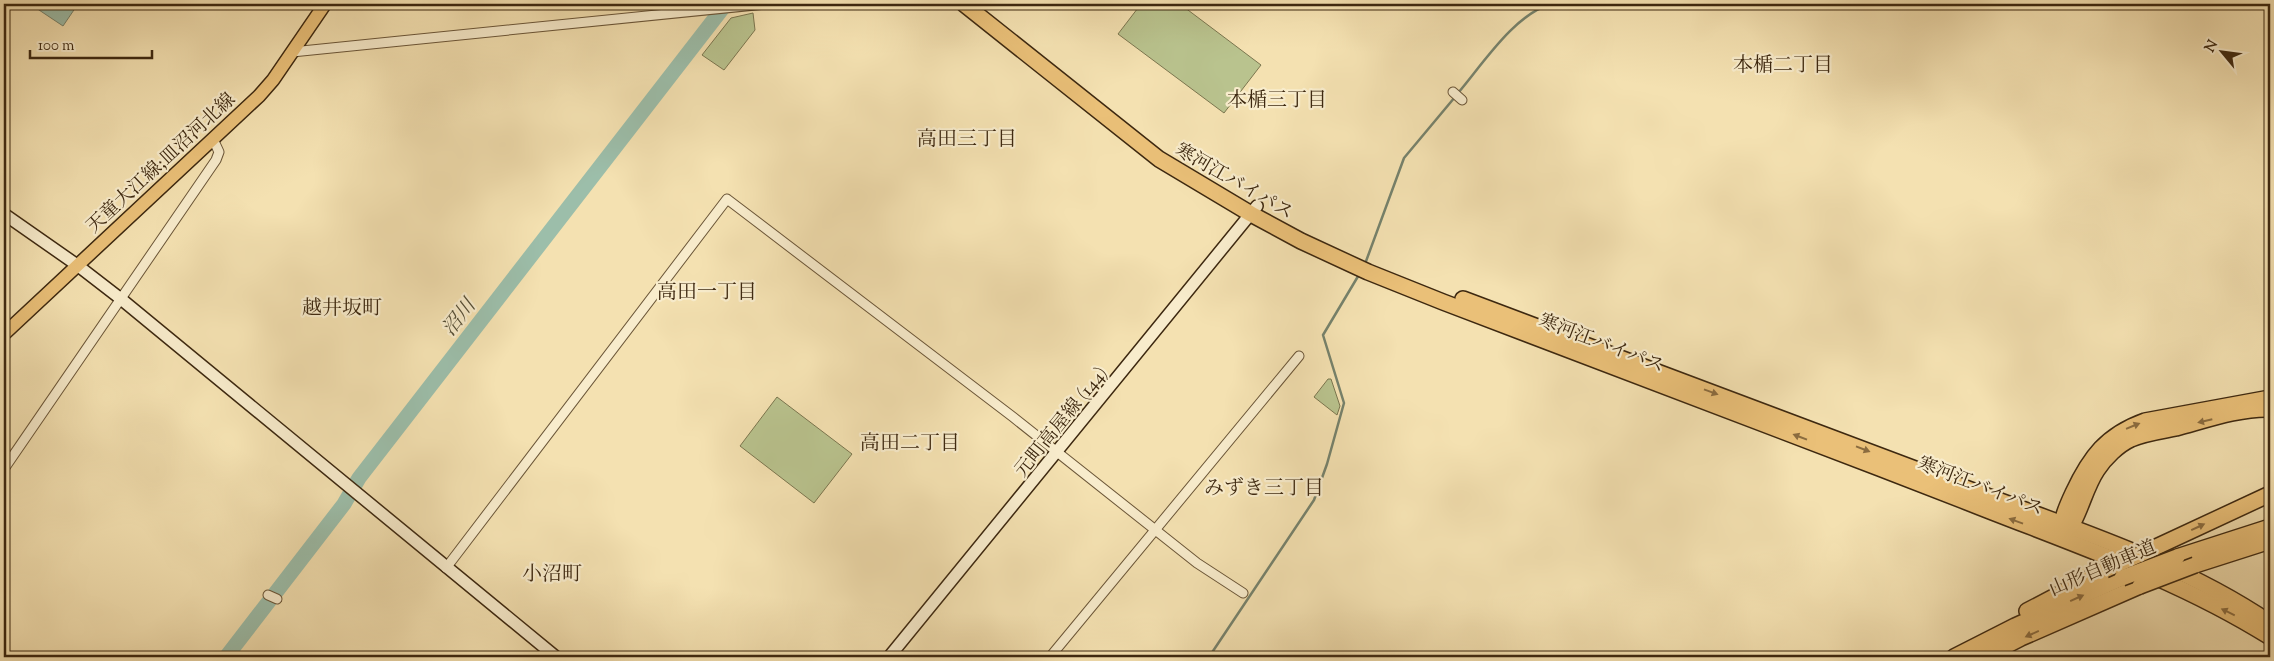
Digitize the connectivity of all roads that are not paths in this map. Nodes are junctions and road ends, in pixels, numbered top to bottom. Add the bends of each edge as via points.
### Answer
1 (326, 4) edge
2 (766, 4) edge
3 (964, 4) edge
4 (978, 4) edge
5 (292, 52) junction
6 (1453, 92) dead end
7 (1462, 100) dead end
8 (213, 139) junction
9 (1254, 210) junction
10 (4, 214) edge
11 (77, 265) junction
12 (121, 299) junction
13 (4, 334) edge
14 (1299, 356) dead end
15 (2270, 398) edge
16 (2270, 409) edge
17 (2233, 414) junction
18 (2270, 417) edge
19 (1057, 452) junction
20 (4, 469) edge
21 (2270, 494) edge
22 (2270, 527) edge
23 (1154, 530) junction
24 (2065, 530) junction
25 (2270, 541) edge
26 (446, 568) junction
27 (1243, 593) dead end
28 (2270, 623) edge
29 (2270, 637) edge
30 (556, 657) edge
31 (889, 657) edge
32 (1050, 657) edge
33 (1953, 657) edge
34 (1984, 657) edge

1 - 5 main road, 天童大江線;皿沼河北線
2 - 5 street
3 - 9 highway, 寒河江バイパス via 1159,159
4 - 9 highway, 寒河江バイパス via 1072,82 1163,151
5 - 8 main road, 天童大江線;皿沼河北線 via 259,96
6 - 7 street
8 - 11 main road, 天童大江線;皿沼河北線
8 - 12 street via 219,152 216,160
9 - 19 street, 元町高屋線 (144)
9 - 24 highway, 寒河江バイパス via 1364,265 1676,392
10 - 11 street
11 - 12 street
11 - 13 main road, 天童大江線;皿沼河北線
12 - 20 street
12 - 26 street
14 - 23 street
24 -> 15 highway via 2086,466 2098,450 2128,427 2178,414
16 - 17 highway
17 - 18 highway
17 -> 24 highway via 2131,439 2115,449 2093,476
19 - 23 street
19 - 26 street via 726,199
19 - 31 street, 元町高屋線 (144)
33 -> 21 highway, bridge via 2019,615 2105,570
33 -> 22 highway, 山形自動車道, bridge via 2122,578
23 - 27 street
23 - 32 street
24 - 28 highway, 寒河江バイパス via 2190,578
29 -> 24 highway, 寒河江バイパス via 2244,620
25 -> 34 highway, 山形自動車道, bridge via 2140,586
26 - 30 street

